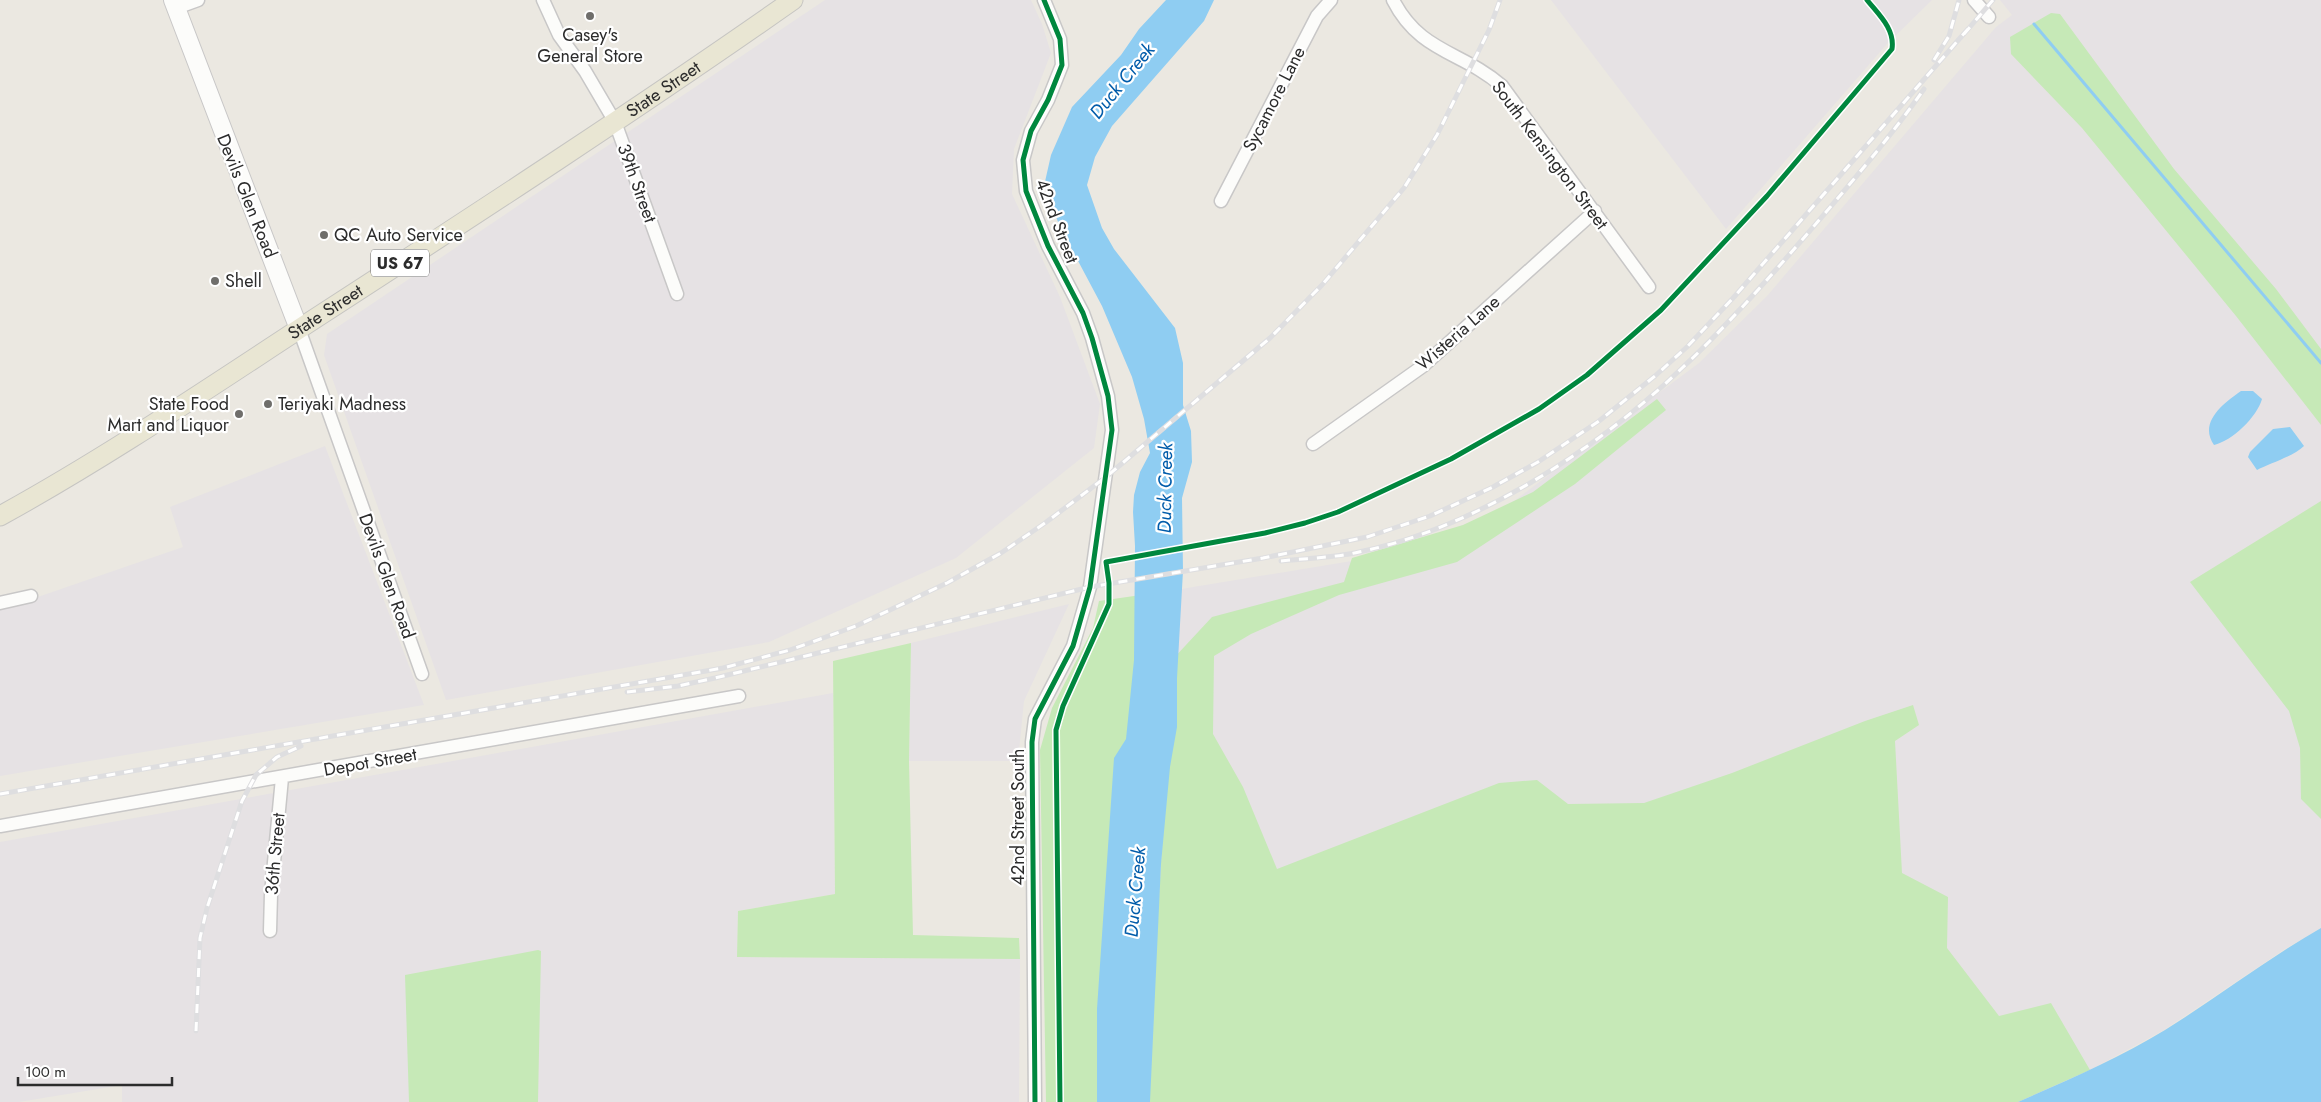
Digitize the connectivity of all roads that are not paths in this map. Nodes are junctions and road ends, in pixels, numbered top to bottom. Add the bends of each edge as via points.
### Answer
1 (198, 0) edge
2 (543, 0) edge
3 (793, 0) edge
4 (1044, 0) edge
5 (1331, 0) edge
6 (1393, 0) edge
7 (1974, 0) edge
8 (174, 4) edge
9 (1989, 18) dead end
10 (615, 122) junction
11 (1221, 201) dead end
12 (1594, 211) junction
13 (1650, 288) dead end
14 (677, 294) dead end
15 (299, 329) junction
16 (1092, 338) joint
17 (1313, 444) dead end
18 (0, 516) edge
19 (31, 596) dead end
20 (0, 603) edge
21 (422, 674) dead end
22 (739, 696) dead end
23 (282, 778) junction
24 (0, 826) edge
25 (270, 931) dead end
26 (1035, 1102) edge

1 - 8 street
2 - 10 street, 39th Street via 559,35
3 - 10 main road, State Street / US 67
4 - 16 street, 42nd Street via 1060,39 1062,65 1031,131 1022,160 1026,191
5 - 11 street, Sycamore Lane via 1317,16
6 - 12 street, South Kensington Street via 1406,22 1420,36 1438,49 1478,68 1502,86
7 - 9 street
8 - 15 main road, Devils Glen Road
10 - 14 street, 39th Street
10 - 15 main road, State Street / US 67
12 - 13 street, South Kensington Street
12 - 17 street, Wisteria Lane via 1422,366
15 - 18 main road, State Street / US 67 via 67,479
15 - 21 street, Devils Glen Road
16 - 26 street, 42nd Street South via 1108,396 1112,430 1097,552 1073,646 1035,719 1032,742
19 - 20 street
22 - 23 street, Depot Street
23 - 24 street, Depot Street
23 - 25 street, 36th Street

